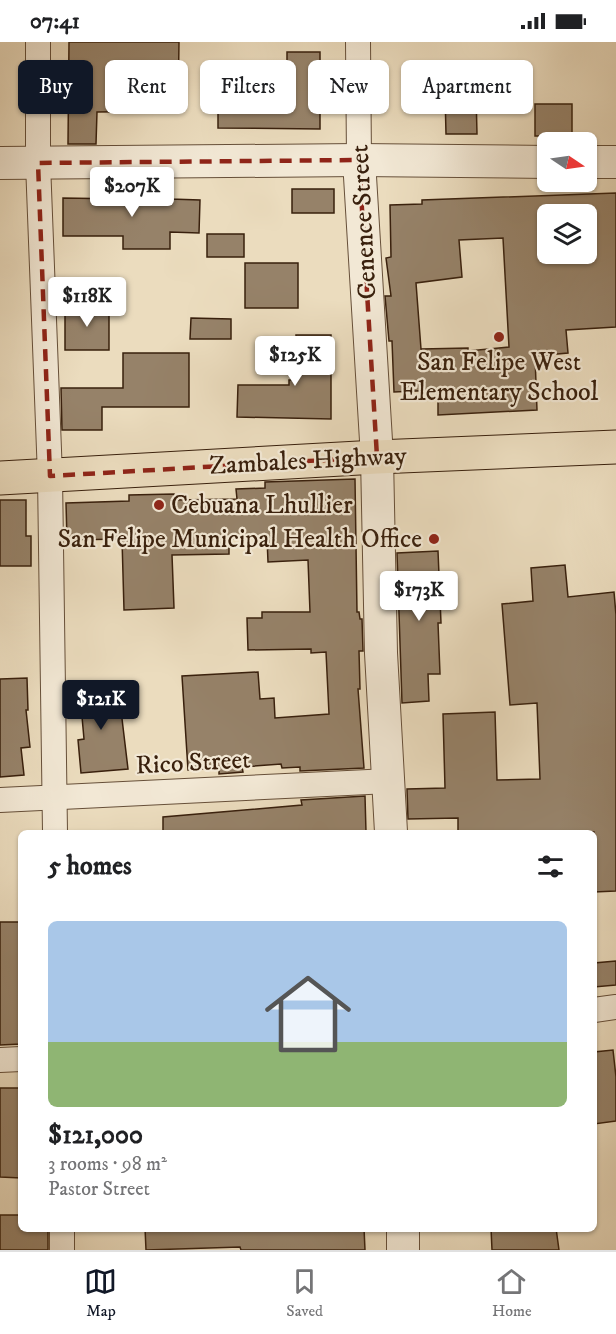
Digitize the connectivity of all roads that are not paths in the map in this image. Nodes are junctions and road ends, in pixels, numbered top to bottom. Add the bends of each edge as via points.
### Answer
1 (38, 42) edge
2 (358, 42) edge
3 (359, 160) junction
4 (537, 162) edge
5 (597, 162) edge
6 (616, 162) edge
7 (0, 163) edge
8 (38, 163) junction
9 (616, 447) edge
10 (377, 457) junction
11 (50, 476) junction
12 (0, 478) edge
13 (389, 781) junction
14 (55, 798) junction
15 (0, 800) edge
16 (55, 830) edge
17 (392, 830) edge
18 (616, 1007) edge
19 (597, 1010) edge
20 (18, 1059) edge
21 (0, 1060) edge
22 (62, 1232) edge
23 (403, 1232) edge
24 (62, 1250) edge
25 (403, 1250) edge

1 - 8 street
2 - 3 street, Cenence Street
3 - 4 street
3 - 8 street
3 - 10 street, Cenence Street
5 - 6 street
7 - 8 street
8 - 11 street
9 - 10 main road, Zambales Highway
10 - 11 main road, Zambales Highway
10 - 13 street, Cenence Street via 381,653
11 - 12 main road, Zambales Highway
11 - 14 street
13 - 14 street, Rico Street
13 - 17 street, Cenence Street
14 - 15 street, Rico Street
14 - 16 street
18 - 19 street
20 - 21 street
22 - 24 street
23 - 25 street

